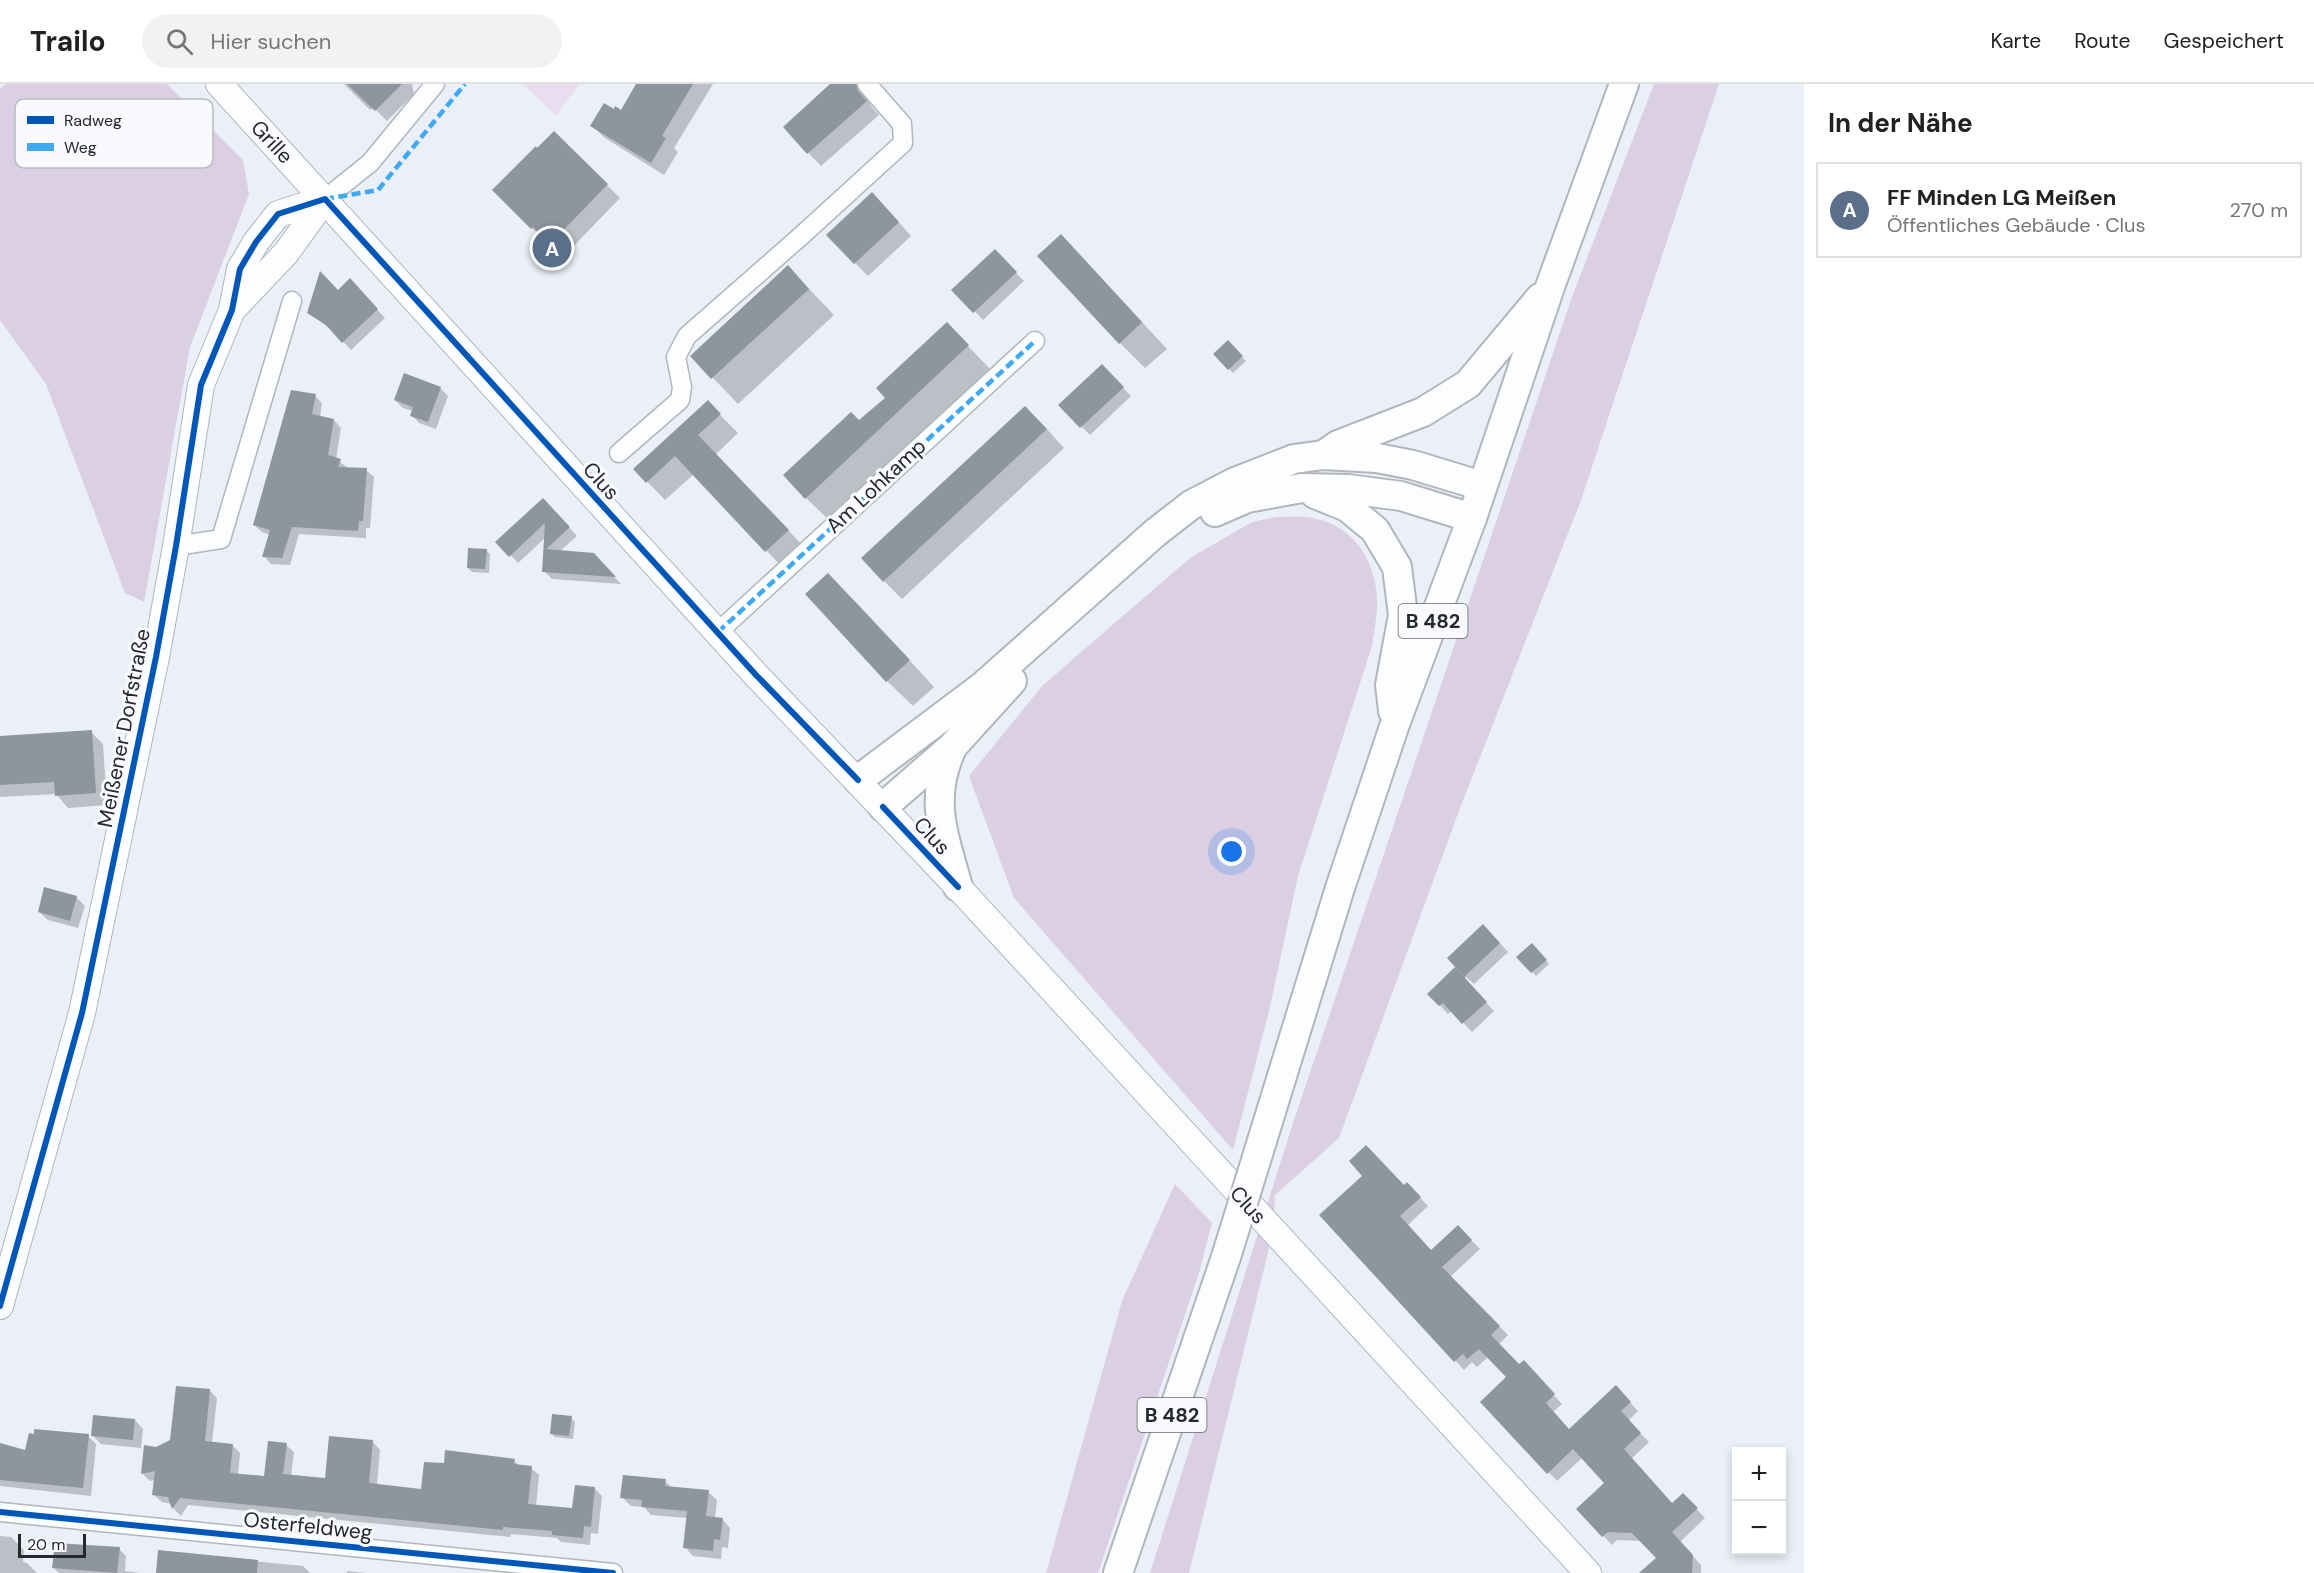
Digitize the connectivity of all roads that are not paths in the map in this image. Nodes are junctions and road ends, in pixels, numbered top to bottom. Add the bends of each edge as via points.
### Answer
1 (219, 84) edge
2 (435, 84) edge
3 (867, 84) edge
4 (1624, 84) edge
5 (325, 199) junction
6 (1551, 284) junction
7 (292, 301) dead end
8 (1035, 341) dead end
9 (619, 453) dead end
10 (1323, 455) junction
11 (1482, 486) junction
12 (1302, 488) junction
13 (1472, 518) junction
14 (176, 546) junction
15 (718, 632) junction
16 (1395, 724) junction
17 (953, 746) junction
18 (858, 780) junction
19 (882, 807) junction
20 (957, 887) junction
21 (0, 1306) edge
22 (0, 1512) edge
23 (613, 1573) edge
24 (1118, 1573) edge
25 (1588, 1573) edge

1 - 5 main road, Grille
2 - 5 street via 370,163
3 - 9 street, Clus via 902,124 903,143 687,336 676,357 682,387 680,400
4 - 6 main road, B 482
5 - 14 main road, Meißener Dorfstraße via 286,253 232,310 201,385
5 - 15 main road, Clus
6 - 10 main road via 1468,384 1423,412 1338,445
6 - 11 main road, B 482
7 - 14 street via 221,539
8 - 15 street, Am Lohkamp
10 - 11 main road via 1404,463
10 - 18 main road via 1293,459 1235,482 1191,506 1155,533 983,686
11 - 13 main road, B 482
12 - 13 main road via 1401,496
12 - 16 main road via 1347,507 1375,530 1397,567 1403,615 1390,685
12 - 17 main road via 1247,498 1206,515 1166,543 1067,627 996,695
13 - 16 main road, B 482
14 - 21 main road, Meißener Dorfstraße via 82,1013
15 - 18 main road, Clus
16 - 24 main road, B 482, bridge via 1226,1257
17 - 19 main road
17 - 20 main road via 943,768 939,811
18 - 19 main road, Clus
19 - 20 main road, Clus
20 - 25 main road, Clus
22 - 23 street, Osterfeldweg

